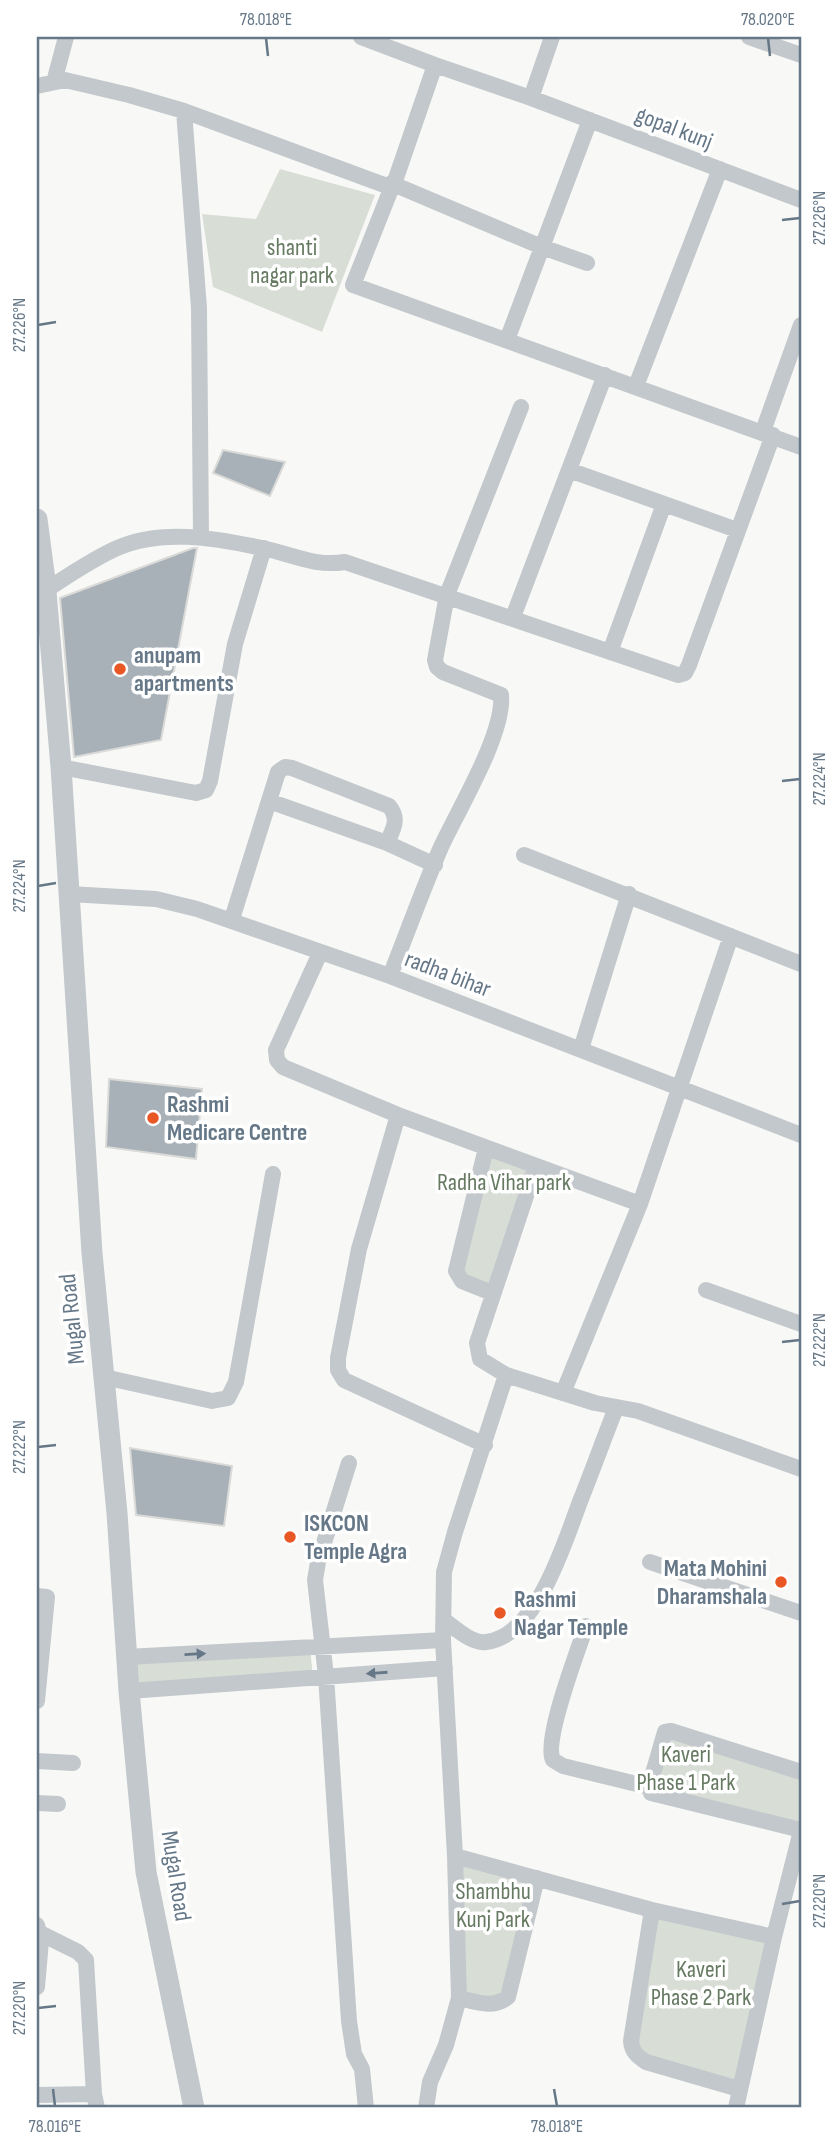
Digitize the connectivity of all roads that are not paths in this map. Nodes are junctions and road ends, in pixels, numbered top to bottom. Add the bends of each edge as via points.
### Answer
1 (66, 37) edge
2 (361, 37) edge
3 (552, 37) edge
4 (749, 37) edge
5 (801, 55) edge
6 (435, 65) junction
7 (54, 82) junction
8 (37, 86) edge
9 (531, 98) junction
10 (184, 111) junction
11 (590, 120) junction
12 (720, 169) junction
13 (393, 184) junction
14 (801, 200) edge
15 (542, 247) junction
16 (587, 263) dead end
17 (801, 325) edge
18 (507, 340) junction
19 (605, 375) junction
20 (635, 386) junction
21 (521, 407) dead end
22 (768, 433) junction
23 (801, 447) edge
24 (569, 470) junction
25 (664, 504) junction
26 (37, 519) edge
27 (737, 530) junction
28 (201, 537) junction
29 (264, 548) junction
30 (46, 590) junction
31 (447, 595) junction
32 (513, 618) junction
33 (610, 652) junction
34 (61, 767) junction
35 (269, 801) junction
36 (387, 843) junction
37 (524, 855) dead end
38 (435, 865) junction
39 (69, 894) junction
40 (629, 894) junction
41 (232, 919) junction
42 (731, 936) junction
43 (320, 953) junction
44 (801, 964) edge
45 (390, 976) junction
46 (581, 1049) junction
47 (679, 1087) junction
48 (398, 1115) junction
49 (800, 1131) edge
50 (486, 1148) junction
51 (536, 1166) junction
52 (273, 1174) dead end
53 (640, 1205) junction
54 (706, 1290) dead end
55 (492, 1293) junction
56 (801, 1324) edge
57 (506, 1375) junction
58 (104, 1377) junction
59 (563, 1393) junction
60 (616, 1408) junction
61 (485, 1445) junction
62 (349, 1463) dead end
63 (801, 1469) edge
64 (650, 1562) dead end
65 (37, 1596) edge
66 (801, 1613) edge
67 (444, 1620) junction
68 (586, 1626) dead end
69 (443, 1640) junction
70 (322, 1647) junction
71 (127, 1657) junction
72 (445, 1668) junction
73 (326, 1676) junction
74 (129, 1691) junction
75 (37, 1701) edge
76 (37, 1761) edge
77 (73, 1763) dead end
78 (801, 1772) edge
79 (649, 1787) junction
80 (37, 1803) edge
81 (58, 1804) dead end
82 (801, 1830) edge
83 (455, 1856) junction
84 (537, 1878) junction
85 (652, 1910) junction
86 (38, 1929) edge
87 (774, 1937) junction
88 (37, 1987) edge
89 (458, 1998) junction
90 (739, 2089) junction
91 (37, 2095) edge
92 (95, 2101) edge
93 (194, 2108) edge
94 (366, 2108) edge
95 (426, 2108) edge
96 (736, 2108) edge

1 - 7 street
2 - 6 street, gopal kunj
3 - 9 street
4 - 5 street
6 - 9 street, gopal kunj
6 - 13 street
7 - 8 street
7 - 10 street via 77,82
9 - 11 street, gopal kunj
10 - 13 street via 382,186
10 - 28 street via 199,309
11 - 12 street, gopal kunj
11 - 15 street
12 - 14 street, gopal kunj
12 - 20 street
13 - 15 street
13 - 18 street via 353,285
15 - 16 street
15 - 18 street
17 - 22 street
18 - 19 street
19 - 20 street
19 - 24 street
20 - 22 street
21 - 31 street
22 - 23 street
22 - 27 street
24 - 25 street
24 - 32 street
25 - 27 street
25 - 33 street
26 - 30 street, Mugal Road
27 - 33 street via 685,673 669,673
28 - 29 street
28 - 30 street via 149,538 116,548
29 - 31 street via 318,564 345,562
29 - 34 street via 235,644 206,790 196,793
30 - 34 street, Mugal Road
31 - 32 street
31 - 38 street via 437,667 501,695 503,708
32 - 33 street
34 - 39 street, Mugal Road
35 - 36 street
35 - 36 street via 278,772 292,768 389,806 396,822
35 - 41 street
36 - 38 street
37 - 40 street
38 - 45 street
39 - 41 street, radha bihar via 156,899
39 - 58 street, Mugal Road
40 - 42 street
40 - 46 street
41 - 43 street, radha bihar
42 - 44 street
42 - 47 street
43 - 45 street, radha bihar
43 - 48 street via 276,1050 277,1060 283,1067
45 - 46 street, radha bihar
46 - 47 street, radha bihar
47 - 49 street, radha bihar
47 - 53 street
48 - 50 street
48 - 61 street via 359,1249 338,1370 344,1380
50 - 51 street
50 - 55 street via 456,1271 462,1281
51 - 53 street
51 - 55 street
52 - 58 street via 236,1382 228,1398 212,1401
53 - 59 street
54 - 56 street
55 - 57 street via 476,1349 480,1359
57 - 59 street
57 - 61 street
58 - 71 street, Mugal Road
59 - 60 street
60 - 63 street via 638,1411
60 - 67 street via 552,1573 530,1611 509,1633 486,1642 474,1640
61 - 67 street via 448,1554
62 - 70 street via 316,1571
64 - 66 street
65 - 75 street via 47,1597
67 - 69 street
68 - 79 street via 554,1728 551,1756 563,1766
69 - 70 street
69 - 72 street
71 -> 70 street
70 - 73 street
71 - 74 street, Mugal Road
72 -> 73 street
72 - 83 street
73 - 74 street
73 - 94 street via 349,2021 352,2046 362,2069
74 - 93 street, Mugal Road via 146,1872
76 - 77 street
78 - 79 street via 671,1731 665,1732
79 - 82 street via 651,1793
80 - 81 street
82 - 87 street
83 - 84 street
83 - 89 street
84 - 85 street
84 - 89 street via 508,1997 489,2005
85 - 87 street
85 - 90 street via 633,2051 646,2062
86 - 88 street
86 - 92 street via 86,1961
87 - 90 street
89 - 95 street
90 - 96 street
91 - 92 street

